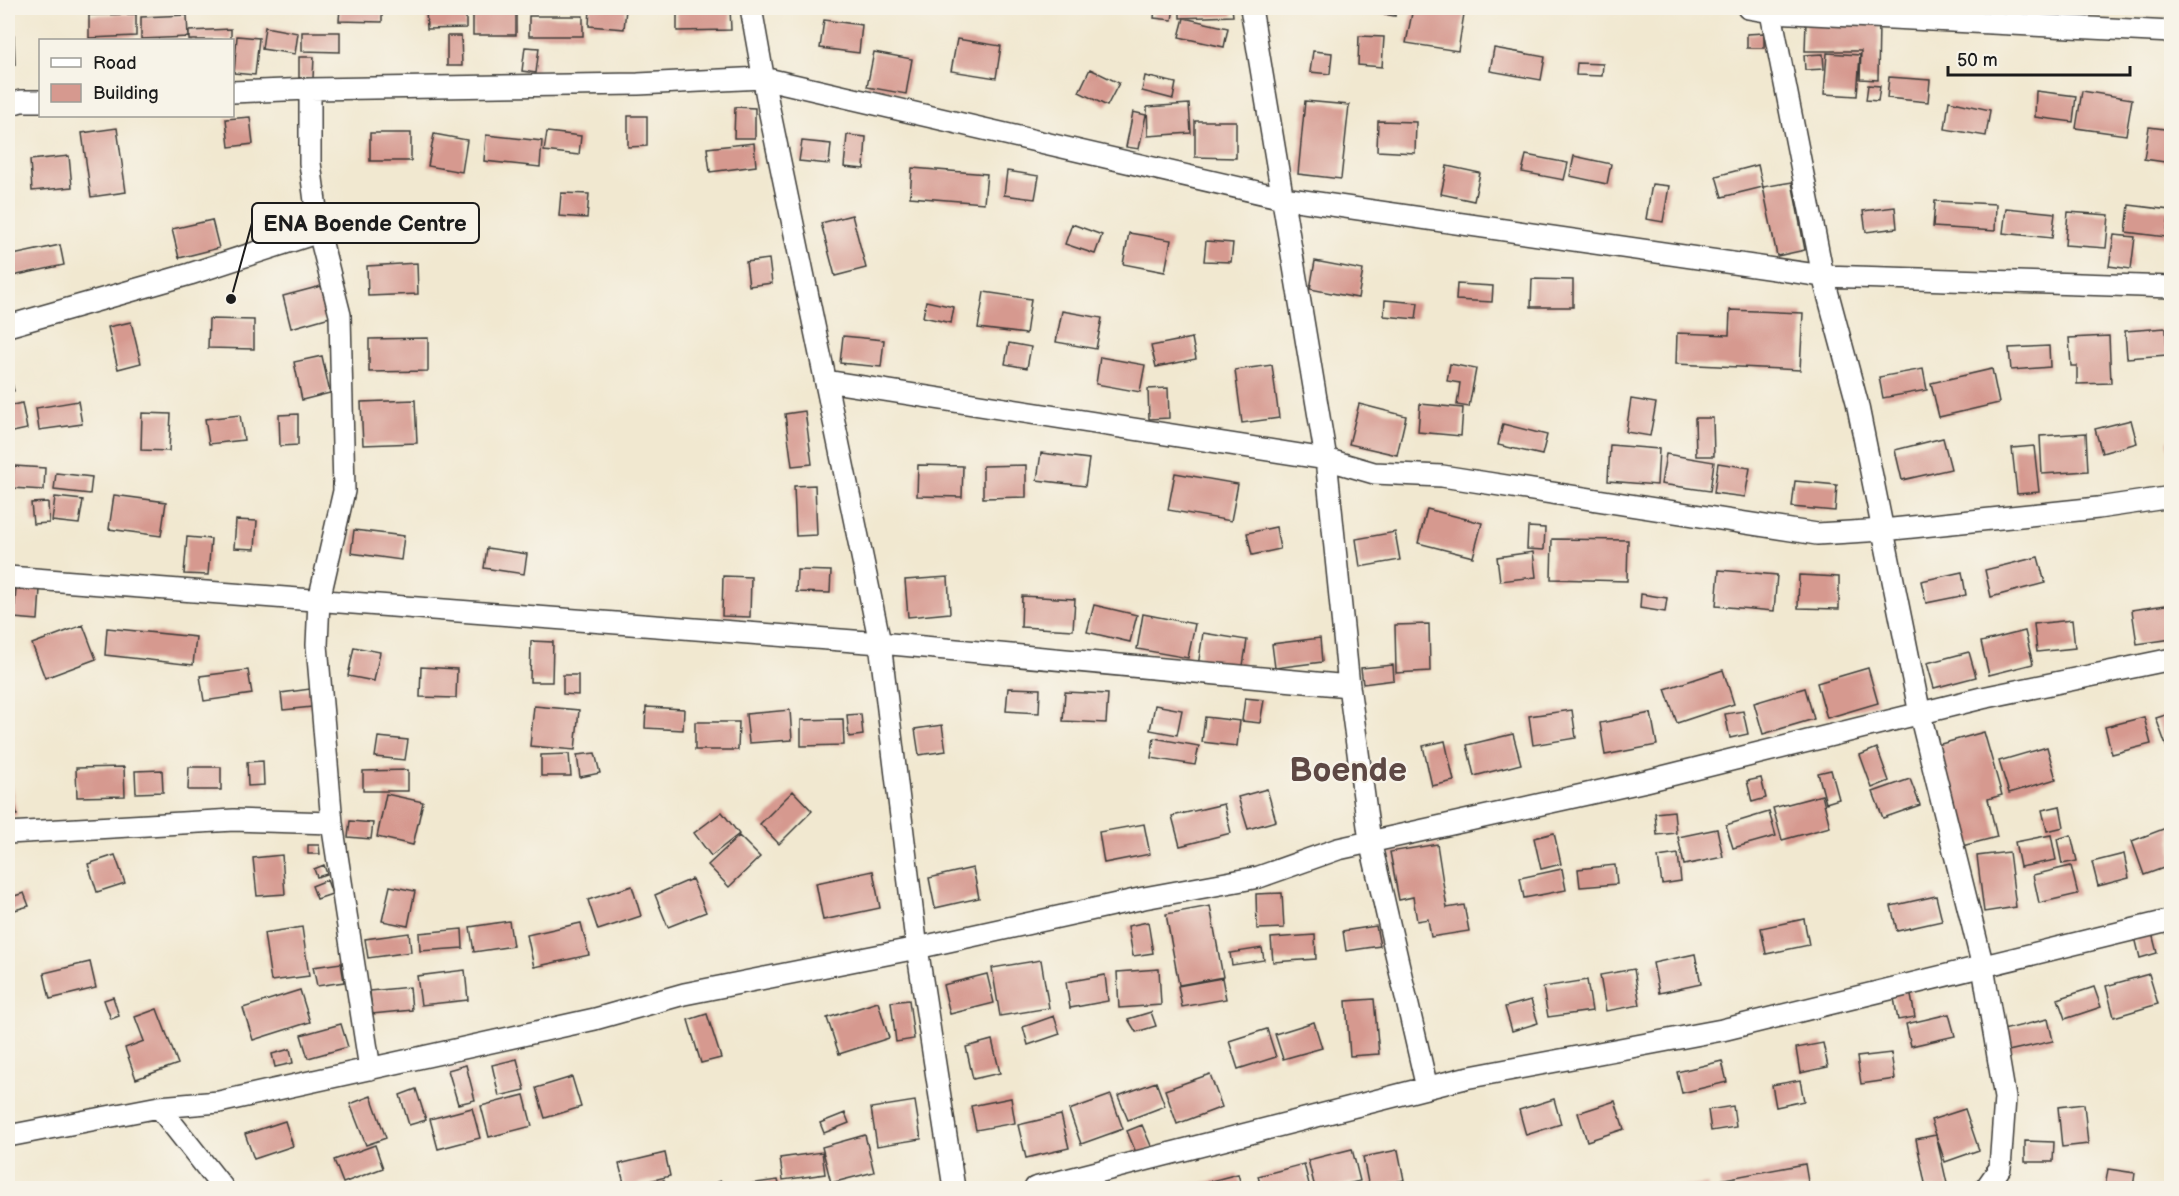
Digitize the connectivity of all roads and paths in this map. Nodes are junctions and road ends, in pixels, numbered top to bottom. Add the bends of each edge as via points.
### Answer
1 (751, 8) edge
2 (1251, 8) edge
3 (1748, 8) edge
4 (1771, 10) edge
5 (2172, 32) edge
6 (763, 78) junction
7 (310, 89) junction
8 (234, 92) edge
9 (39, 101) edge
10 (8, 105) edge
11 (1283, 198) junction
12 (319, 232) junction
13 (1823, 276) junction
14 (2172, 287) edge
15 (8, 326) edge
16 (826, 381) junction
17 (1326, 459) junction
18 (2172, 497) edge
19 (1883, 530) junction
20 (8, 577) edge
21 (319, 600) junction
22 (880, 643) junction
23 (2172, 659) edge
24 (1349, 686) junction
25 (1920, 714) junction
26 (332, 824) junction
27 (8, 834) edge
28 (1370, 841) junction
29 (2172, 920) edge
30 (917, 948) junction
31 (1983, 966) junction
32 (369, 1069) junction
33 (1427, 1088) junction
34 (159, 1107) junction
35 (8, 1136) edge
36 (224, 1188) edge
37 (954, 1188) edge
38 (1035, 1188) edge
39 (1986, 1188) edge

1 - 6 street
2 - 11 street
3 - 4 street
4 - 5 street
4 - 13 street
6 - 7 street
6 - 11 street
6 - 16 street
7 - 8 street
7 - 12 street via 310,163
9 - 10 street
11 - 13 street
11 - 17 street
12 - 15 street
12 - 21 street via 340,315 344,491
13 - 14 street
13 - 19 street via 1857,402
16 - 17 street
16 - 22 street
17 - 19 street via 1374,473 1442,476 1817,534
17 - 24 street
18 - 19 street
19 - 25 street
20 - 21 street
21 - 22 street
21 - 26 street via 317,645
22 - 24 street
22 - 30 street
23 - 25 street
24 - 28 street
25 - 28 street via 1646,781
25 - 31 street
26 - 27 street via 234,820
26 - 32 street
28 - 30 street via 1259,877
28 - 33 street
29 - 31 street
30 - 32 street via 684,994 595,1019
30 - 37 street
31 - 33 street via 1722,1030
31 - 39 street via 2005,1098 2000,1168
32 - 34 street via 219,1102
33 - 38 street
34 - 35 street
34 - 36 street

